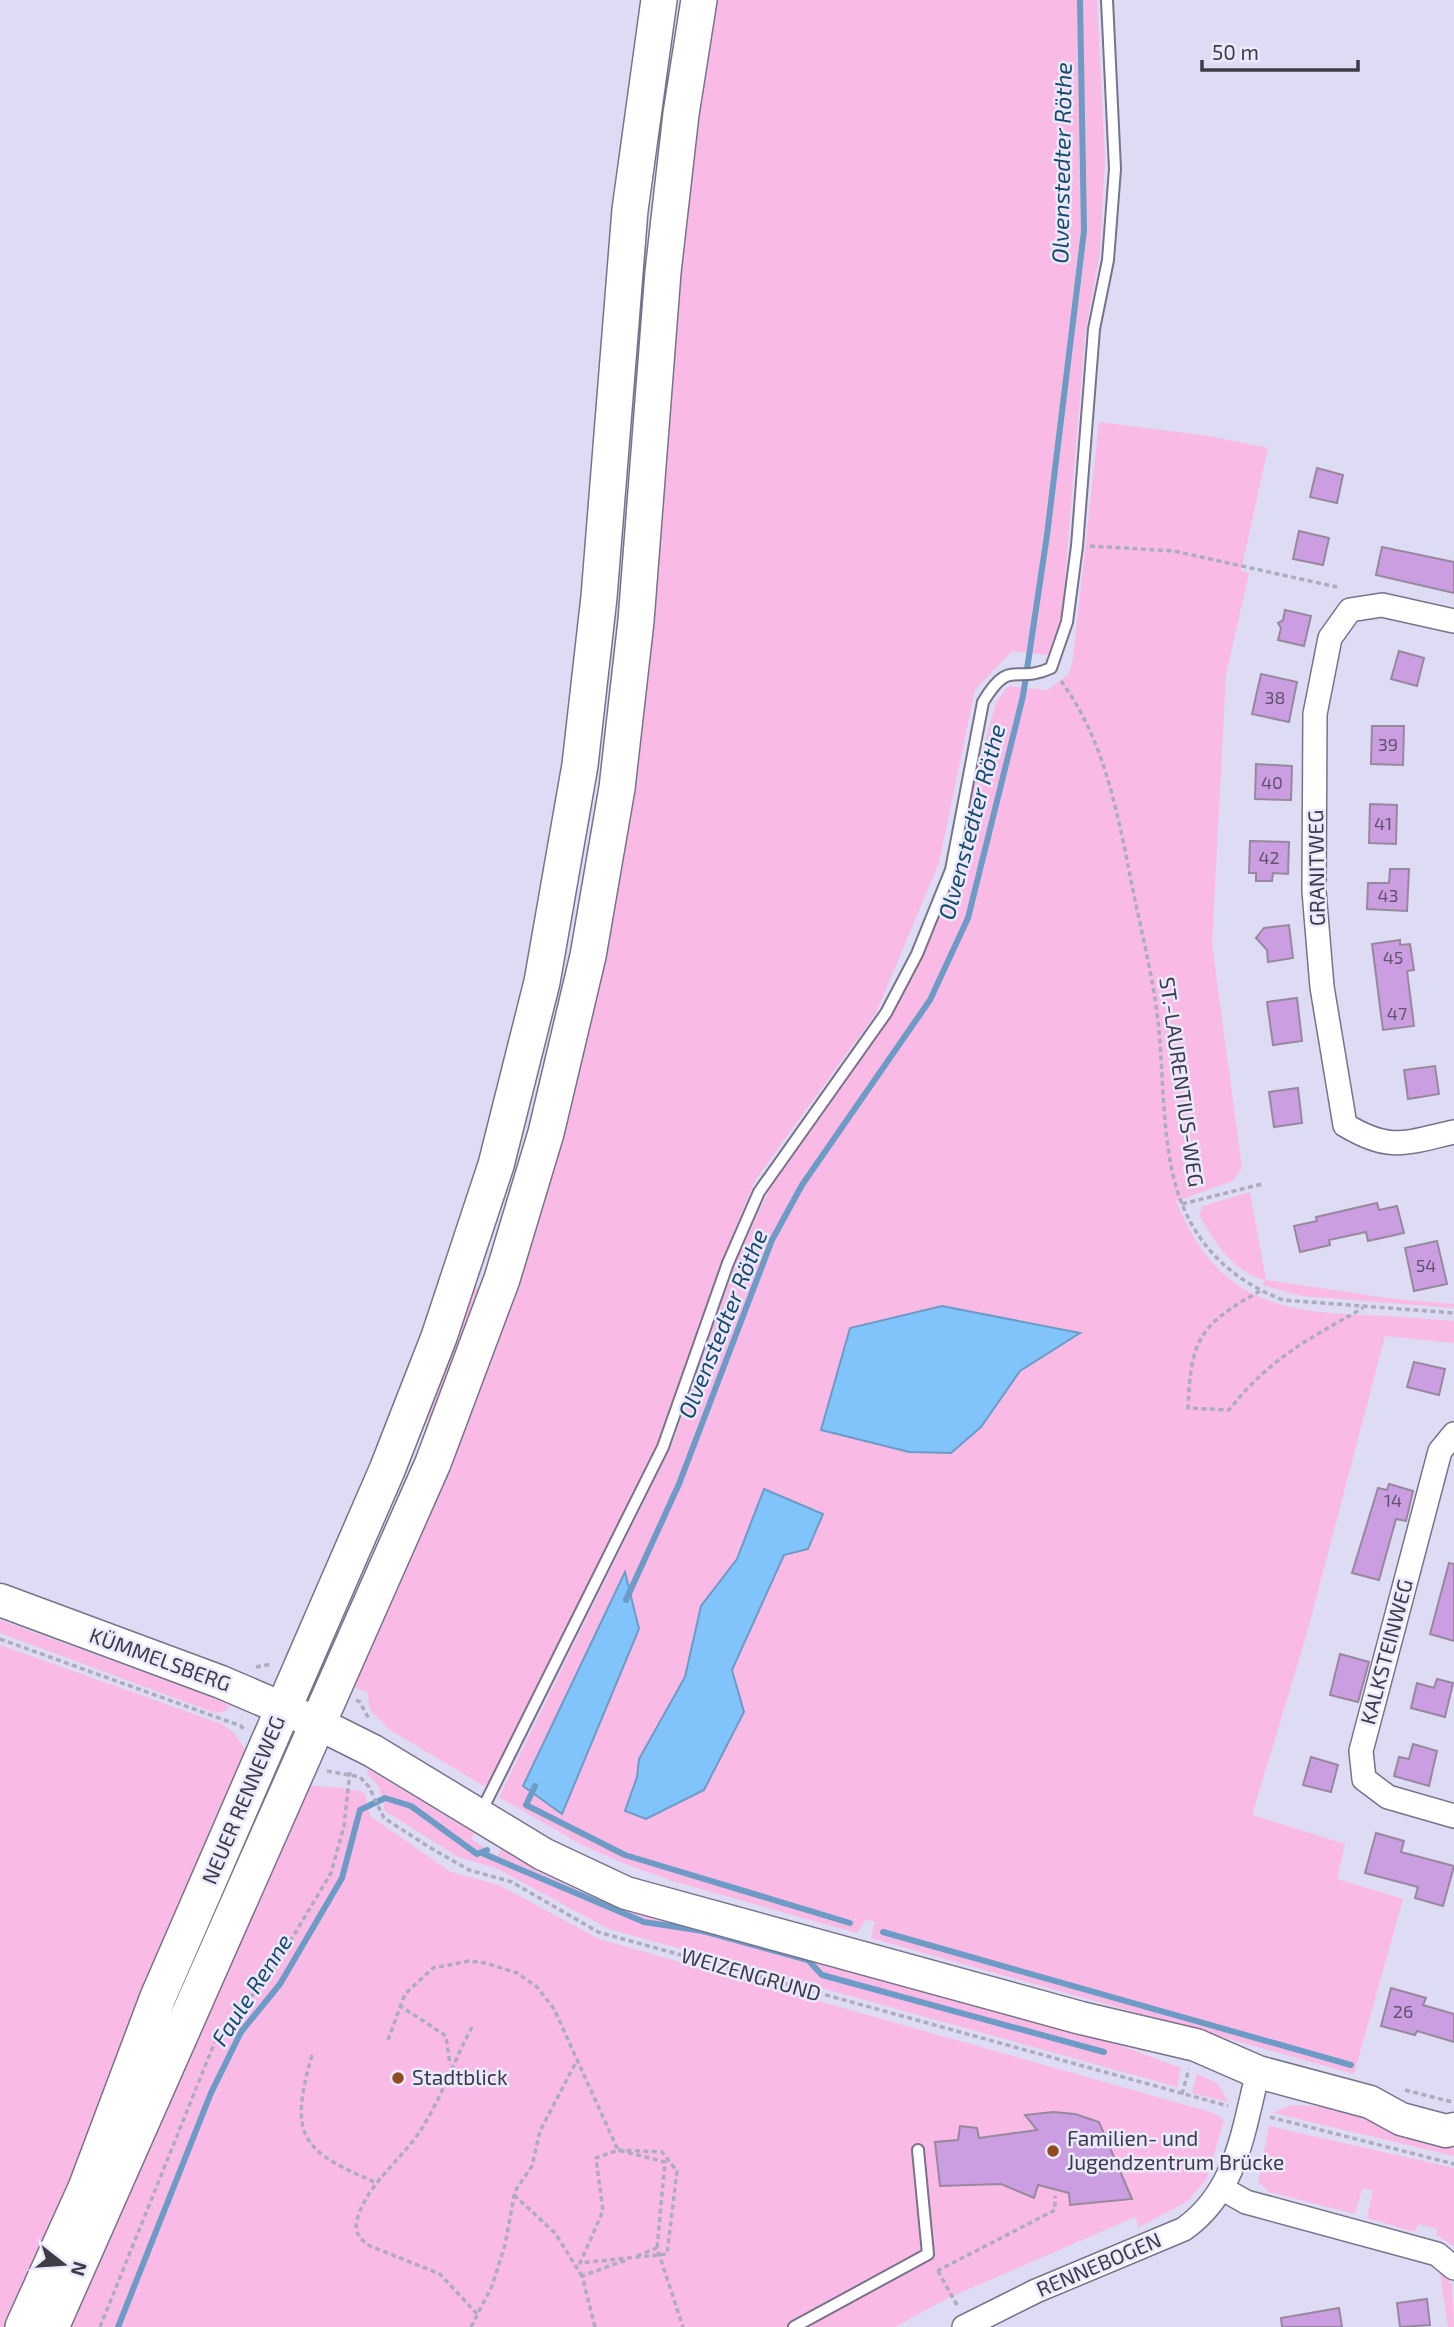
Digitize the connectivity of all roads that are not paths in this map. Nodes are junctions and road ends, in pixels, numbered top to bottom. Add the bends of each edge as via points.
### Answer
1 (659, 0) edge
2 (699, 0) edge
3 (1107, 0) edge
4 (1454, 621) edge
5 (1454, 1132) edge
6 (1454, 1434) edge
7 (0, 1600) edge
8 (284, 1708) junction
9 (319, 1724) junction
10 (478, 1816) junction
11 (1454, 1816) edge
12 (1258, 2072) junction
13 (1370, 2102) junction
14 (1454, 2114) edge
15 (1454, 2129) edge
16 (918, 2150) dead end
17 (1223, 2189) junction
18 (1454, 2268) edge
19 (966, 2326) edge
20 (23, 2327) edge
21 (51, 2327) edge
22 (794, 2327) edge

1 - 8 main road, NEUER RENNEWEG via 634,174 599,597 574,802 534,1017 463,1271 387,1470
2 - 9 main road, NEUER RENNEWEG via 666,244 635,632 612,827 568,1045 502,1279 433,1463
3 - 10 lane via 1115,169 1108,260 1094,329 1067,622 1051,668 1036,675 1012,674 996,680 983,702 951,870 916,954 886,1013 759,1192 727,1263 663,1447
4 - 5 street, GRANITWEG via 1382,605 1350,610 1330,638 1315,714 1314,891 1325,1011 1345,1125 1371,1140 1397,1145
6 - 11 street, KALKSTEINWEG via 1440,1451 1361,1751 1364,1779 1388,1797
7 - 8 main road, KÜMMELSBERG
8 - 9 main road, KÜMMELSBERG
8 - 20 main road, NEUER RENNEWEG via 158,1997 86,2188
9 - 10 main road via 373,1751
9 - 21 main road, NEUER RENNEWEG
10 - 12 main road via 564,1866 626,1893 1081,2018 1116,2039 1207,2069
12 - 13 main road
12 - 17 street, RENNEBOGEN
13 - 14 main road via 1405,2100
13 - 15 main road via 1401,2119
16 - 22 lane via 928,2254
17 - 18 street via 1247,2202 1437,2254
17 - 19 street, RENNEBOGEN via 1201,2217 1184,2229 1036,2291

